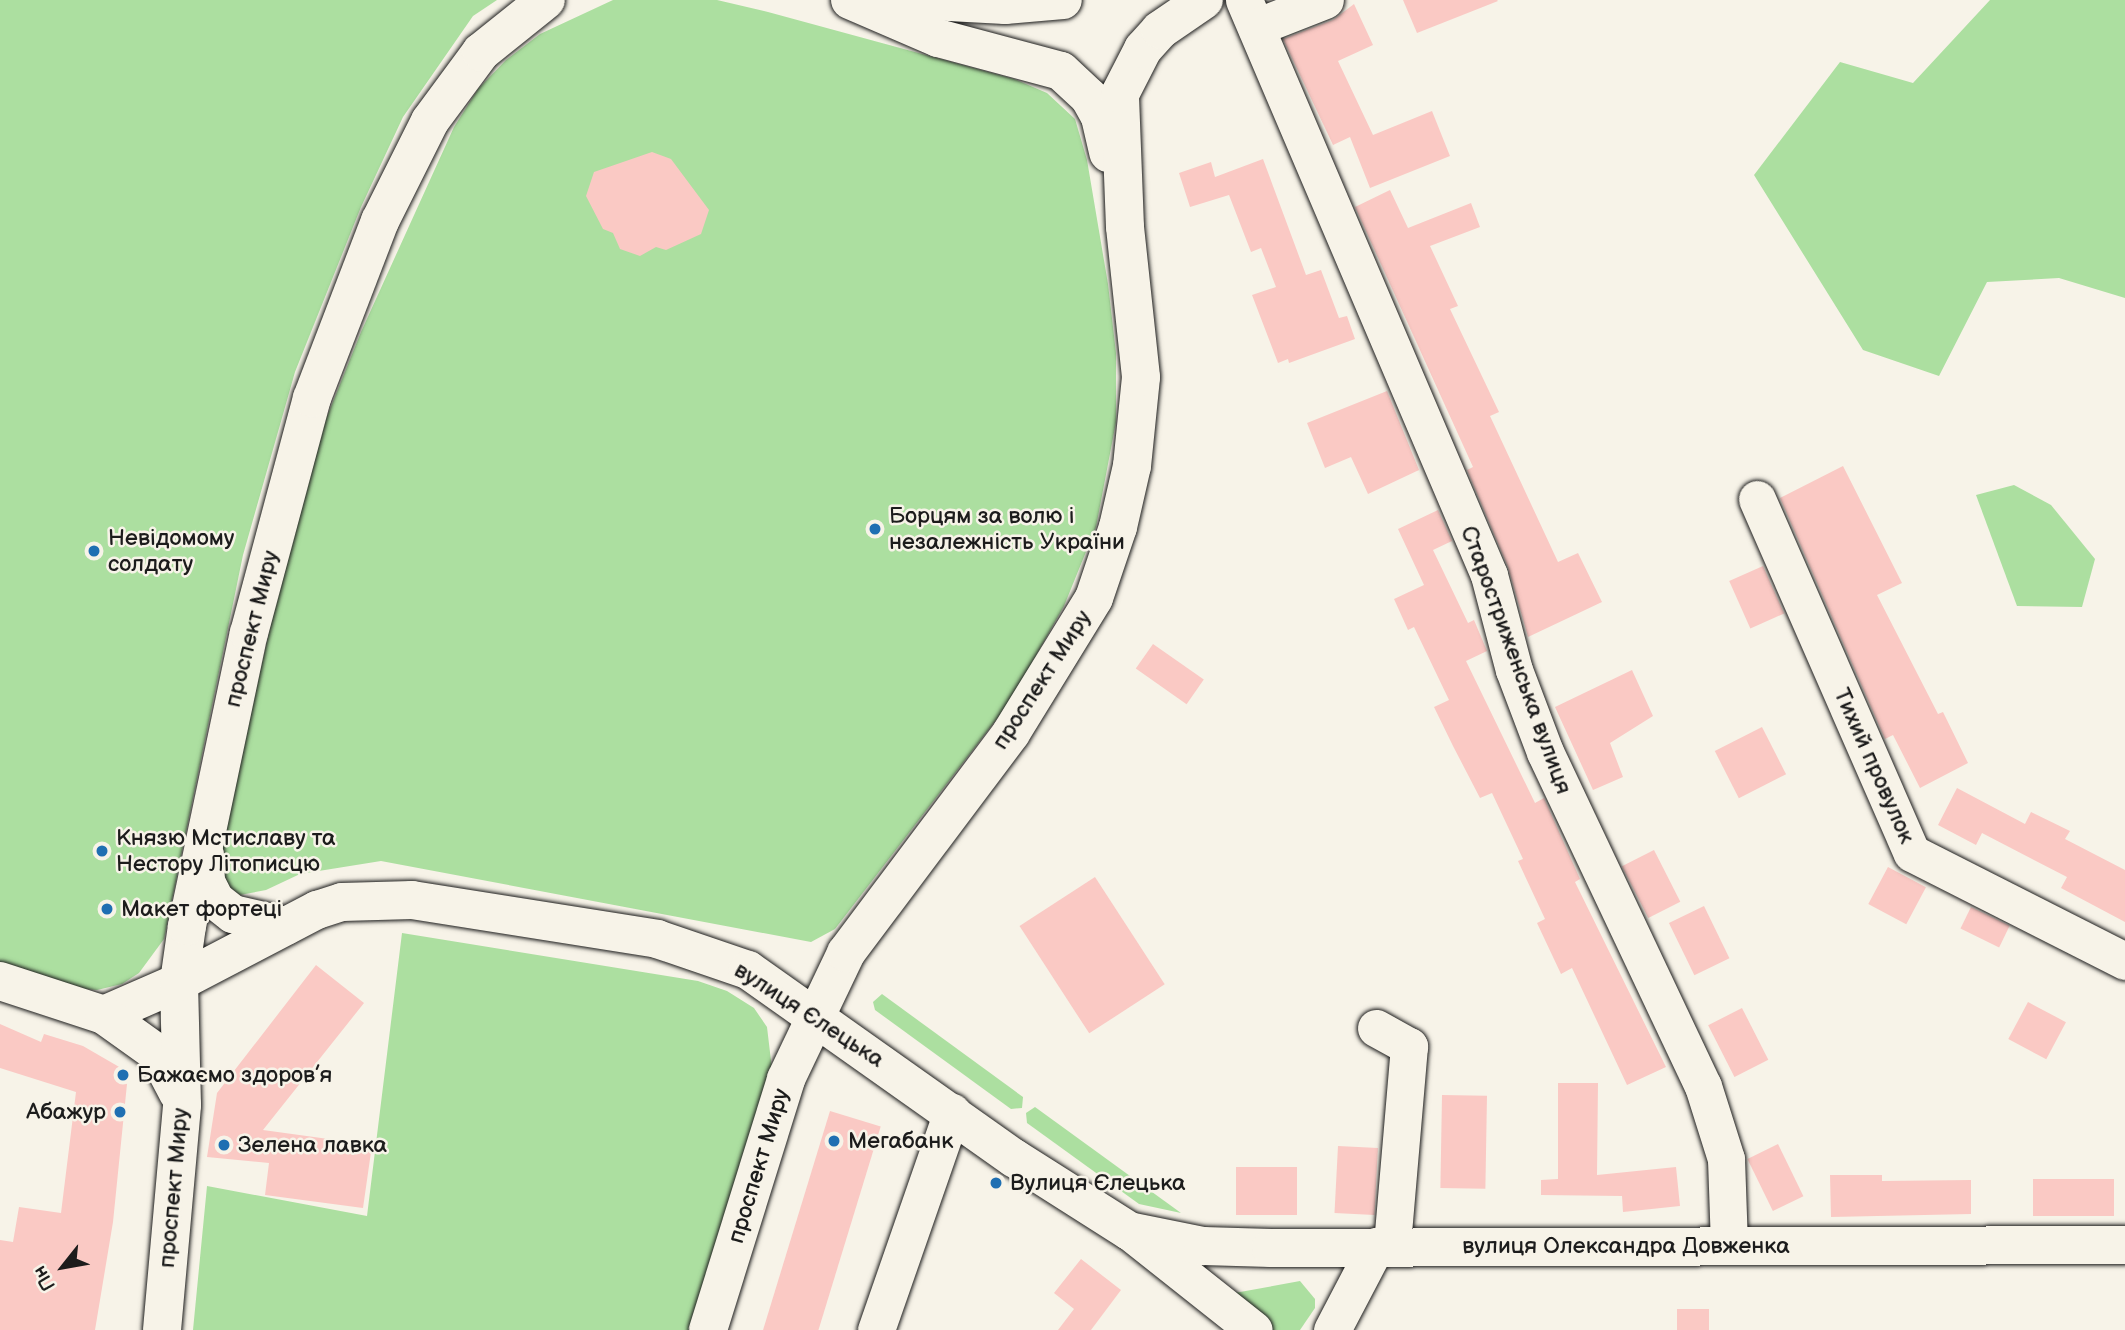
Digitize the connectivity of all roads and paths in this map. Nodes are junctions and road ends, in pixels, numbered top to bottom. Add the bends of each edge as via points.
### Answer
1 (545, 0) edge
2 (850, 0) edge
3 (1063, 0) edge
4 (1204, 0) edge
5 (1325, 0) edge
6 (929, 1) edge
7 (1250, 14) edge
8 (1061, 71) junction
9 (1125, 227) junction
10 (1757, 499) dead end
11 (204, 839) junction
12 (286, 926) junction
13 (2125, 961) edge
14 (0, 981) edge
15 (179, 982) junction
16 (815, 1013) junction
17 (104, 1015) junction
18 (1376, 1028) dead end
19 (182, 1105) junction
20 (952, 1112) junction
21 (1129, 1231) junction
22 (2125, 1245) edge
23 (1385, 1246) junction
24 (1729, 1246) junction
25 (162, 1330) edge
26 (708, 1330) edge
27 (876, 1330) edge
28 (1254, 1330) edge
29 (1332, 1330) edge

1 - 11 main road, проспект Миру via 505,30 453,84 380,221 343,310 312,398 249,633
2 - 8 main road via 938,38
3 - 6 main road
4 - 9 main road, проспект Миру via 1160,30 1143,49 1120,94
5 - 7 street
6 - 8 main road via 1001,30
7 - 24 street, Старостриженська вулиця via 1489,575 1514,670 1545,752 1703,1086 1726,1159
8 - 9 main road via 1089,97 1100,117
9 - 16 main road, проспект Миру via 1141,377 1137,427 1118,527 1094,598 1011,733 846,953
10 - 13 street, Тихий провулок via 1912,853
11 - 12 main road via 206,882 215,900 233,914
11 - 15 main road, проспект Миру
12 - 15 main road, вулиця Єлецька
12 - 16 main road, вулиця Єлецька via 342,902 412,900 485,910 656,939 712,955 748,970
14 - 17 main road
15 - 17 main road, вулиця Єлецька
15 - 19 main road, проспект Миру
16 - 20 main road, вулиця Єлецька
16 - 26 main road, проспект Миру via 786,1079
17 - 19 main road via 157,1053 174,1078
18 - 23 street via 1409,1046
19 - 25 main road, проспект Миру
20 - 21 main road, вулиця Єлецька
20 - 27 street
21 - 23 main road, вулиця Олександра Довженка via 1203,1246
21 - 28 street, вулиця Єлецька
22 - 24 main road, вулиця Олександра Довженка
23 - 24 main road, вулиця Олександра Довженка
23 - 29 street

